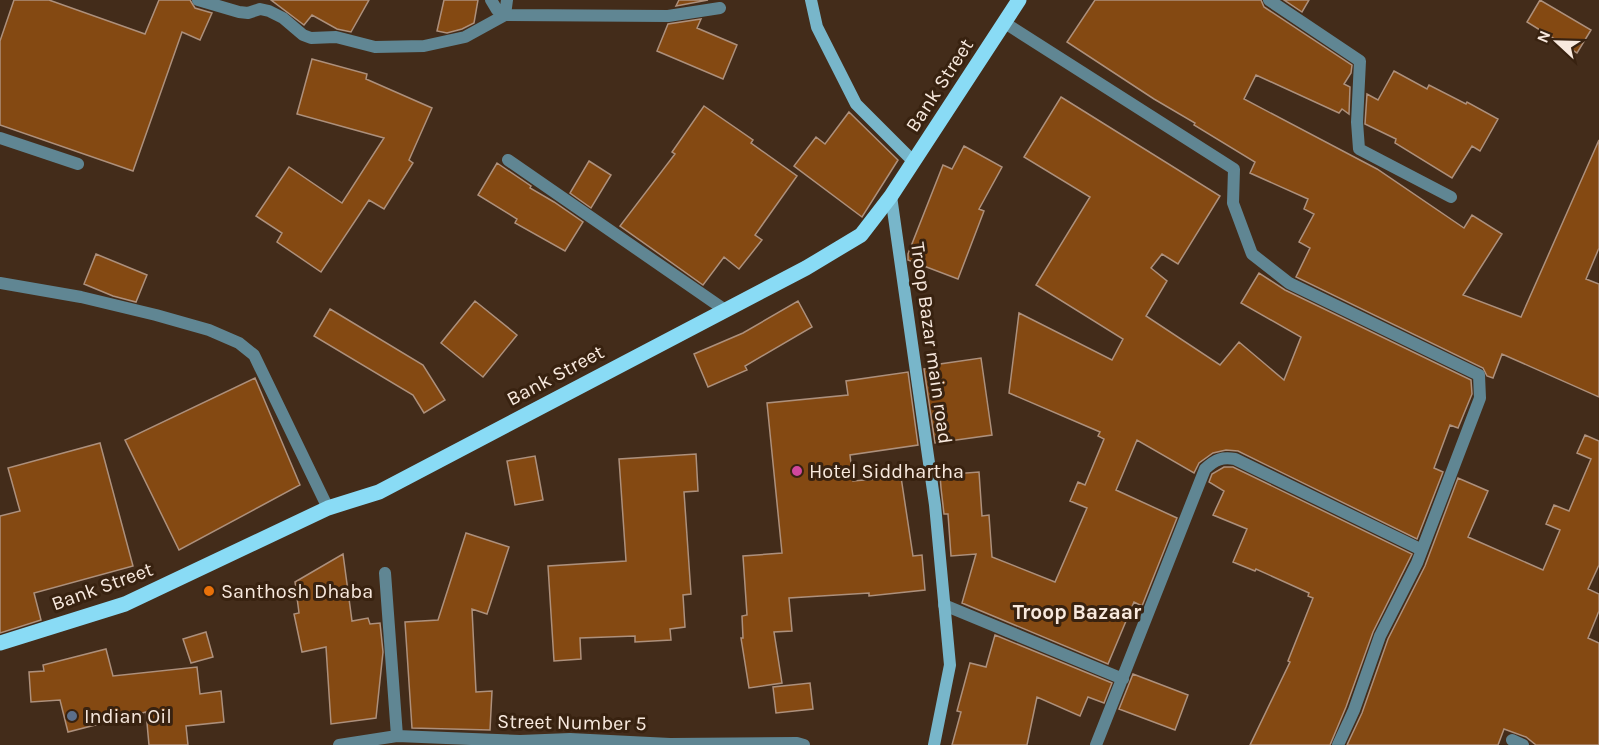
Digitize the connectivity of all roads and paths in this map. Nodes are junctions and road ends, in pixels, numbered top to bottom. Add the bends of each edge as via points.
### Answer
1 (198, 0) edge
2 (491, 0) edge
3 (507, 0) edge
4 (811, 0) edge
5 (1019, 0) edge
6 (1269, 0) edge
7 (720, 8) dead end
8 (505, 15) junction
9 (1005, 23) junction
10 (0, 138) edge
11 (508, 160) dead end
12 (914, 162) junction
13 (78, 164) dead end
14 (891, 196) junction
15 (1451, 197) dead end
16 (0, 283) edge
17 (725, 310) junction
18 (328, 508) junction
19 (1422, 550) junction
20 (385, 573) dead end
21 (944, 605) junction
22 (0, 643) edge
23 (1123, 680) junction
24 (397, 736) junction
25 (339, 745) edge
26 (804, 745) edge
27 (934, 745) edge
28 (1096, 745) edge
29 (1338, 745) edge

1 - 8 street via 239,12 269,11 310,38 336,37 375,47 424,46 465,37
2 - 8 street
3 - 8 street
4 - 12 street via 817,27 856,104
5 - 9 main road, Bank Street
6 - 15 street via 1360,61 1359,149
7 - 8 street via 668,16
9 - 12 main road, Bank Street
9 - 19 street via 1234,169 1233,203 1252,254 1289,283 1479,375 1480,398
10 - 13 street
11 - 17 street
12 - 14 main road, Bank Street
14 - 17 main road, Bank Street via 861,235
14 - 21 street, Troop Bazar main road via 935,505
16 - 18 street via 145,312 239,343 254,355
17 - 18 main road, Bank Street via 379,492
18 - 22 main road, Bank Street via 125,604
19 - 23 street via 1235,459 1214,460 1205,469
19 - 29 street via 1380,636
20 - 24 street
21 - 23 street
21 - 27 street, Troop Bazar main road via 950,665
23 - 28 street
24 - 25 street, Street Number 5
24 - 26 street, Street Number 5

